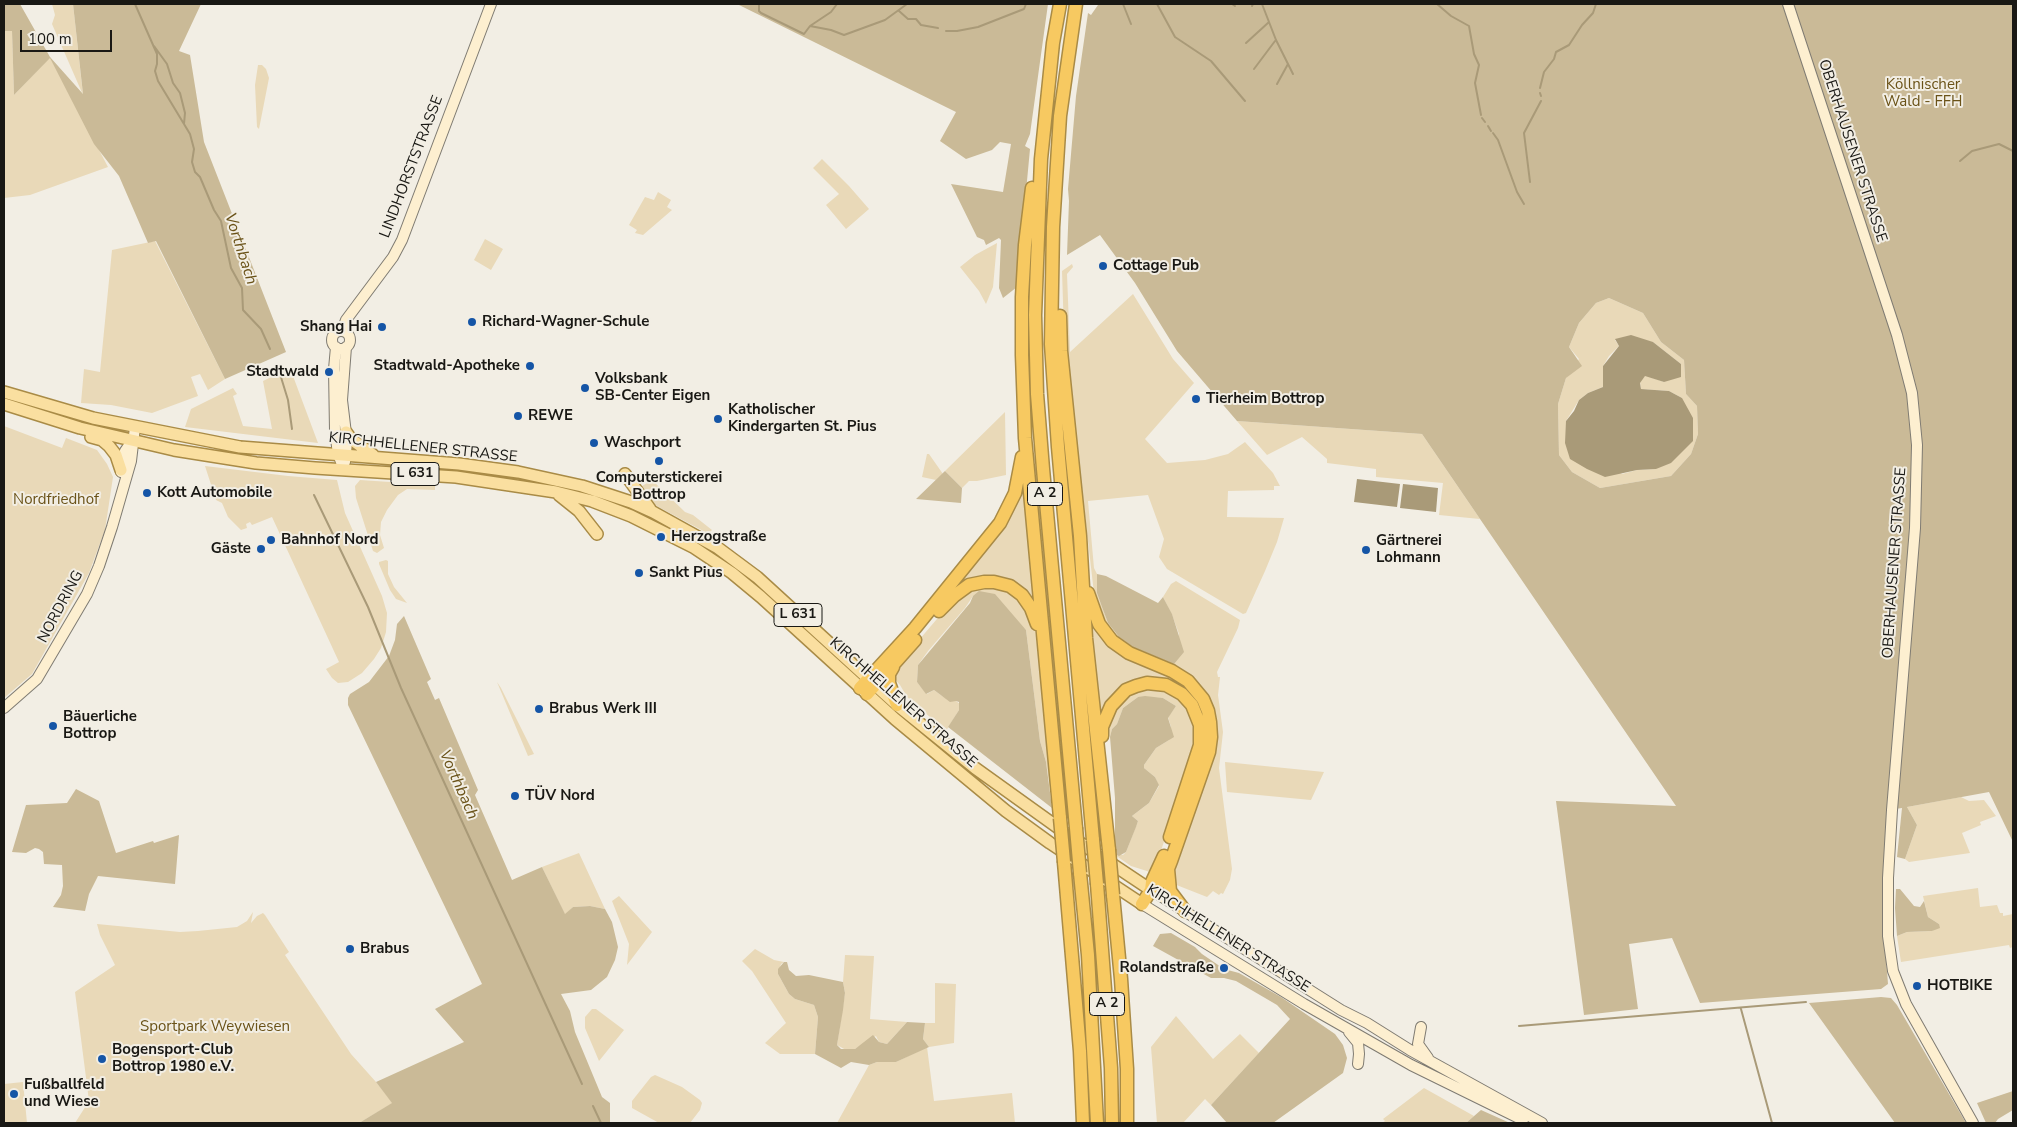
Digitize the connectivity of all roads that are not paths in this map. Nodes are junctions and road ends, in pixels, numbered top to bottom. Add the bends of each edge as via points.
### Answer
1 (491, 4) edge
2 (1060, 4) edge
3 (1076, 4) edge
4 (1788, 4) edge
5 (1041, 159) junction
6 (1053, 228) junction
7 (341, 347) junction
8 (4, 392) edge
9 (4, 404) edge
10 (135, 427) junction
11 (80, 428) junction
12 (346, 432) junction
13 (1025, 438) junction
14 (132, 441) junction
15 (342, 455) junction
16 (374, 456) junction
17 (121, 470) junction
18 (344, 470) junction
19 (625, 474) dead end
20 (556, 492) junction
21 (119, 504) junction
22 (653, 512) junction
23 (597, 534) dead end
24 (1080, 536) junction
25 (894, 666) junction
26 (1046, 670) junction
27 (868, 687) junction
28 (897, 705) junction
29 (4, 708) edge
30 (1102, 786) junction
31 (1064, 828) junction
32 (1037, 829) junction
33 (1168, 868) junction
34 (1151, 890) junction
35 (1142, 904) junction
36 (1185, 911) junction
37 (1420, 1027) dead end
38 (1345, 1028) junction
39 (1432, 1062) junction
40 (1358, 1064) dead end
41 (1083, 1123) edge
42 (1098, 1123) edge
43 (1112, 1123) edge
44 (1127, 1123) edge
45 (1530, 1123) edge
46 (1542, 1123) edge
47 (1973, 1123) edge

1 - 7 main road, LINDHORSTSTRASSE via 402,240 346,320 342,331 332,337 332,343
2 - 5 highway, A 2
3 - 6 highway, A 2 via 1060,116
4 - 47 main road, OBERHAUSENER STRASSE via 1897,335 1912,393 1917,446 1914,528 1892,810 1888,936 1894,971 1906,1004
5 - 13 highway via 1033,182 1022,297
5 - 31 highway, A 2 via 1036,270 1037,394
6 - 24 highway via 1060,243 1061,351
6 - 43 highway, A 2, bridge via 1052,344 1056,428 1097,884
7 - 12 main road
7 - 15 main road via 334,369 335,431
8 - 10 main road, KIRCHHELLENER STRASSE / L 631 via 80,415
9 - 11 main road, KIRCHHELLENER STRASSE / L 631
10 - 14 main road, NORDRING
10 - 15 main road, KIRCHHELLENER STRASSE / L 631 via 244,447
11 - 14 main road, KIRCHHELLENER STRASSE / L 631
11 - 17 main road via 85,435 102,440 109,446
12 - 15 main road
12 - 16 main road
13 - 26 highway
13 - 27 highway via 1015,493 1000,523
14 - 17 main road, NORDRING via 124,451
14 - 18 main road, KIRCHHELLENER STRASSE / L 631 via 251,462
14 - 21 main road, NORDRING via 132,455
15 - 16 main road, KIRCHHELLENER STRASSE / L 631
15 - 18 main road
16 - 22 main road, KIRCHHELLENER STRASSE / L 631 via 518,472 609,493
17 - 21 main road, NORDRING
18 - 20 main road, KIRCHHELLENER STRASSE / L 631 via 456,477
19 - 22 main road
20 - 23 main road via 579,511
20 - 27 main road, KIRCHHELLENER STRASSE / L 631 via 610,508 693,547 732,573
21 - 29 main road, NORDRING via 99,566 69,627 37,680
22 - 27 main road, KIRCHHELLENER STRASSE / L 631 via 718,548 757,577
24 - 30 highway via 1086,638
24 - 33 highway via 1087,590 1106,634 1129,653 1181,676 1196,689 1208,711 1211,746
25 - 26 highway via 948,602 969,586 984,582 1010,586 1027,601 1036,620 1041,660
25 - 27 highway
25 - 28 highway via 889,674 889,683
26 - 31 highway
27 - 28 main road, KIRCHHELLENER STRASSE / L 631
27 - 32 main road, KIRCHHELLENER STRASSE / L 631 via 962,776
28 - 31 main road, KIRCHHELLENER STRASSE / L 631 via 975,768
30 - 34 highway via 1102,727 1118,697 1136,686 1157,683 1188,699 1200,725 1200,745
30 - 44 highway, bridge via 1122,996
31 - 32 main road, KIRCHHELLENER STRASSE
31 - 34 main road, KIRCHHELLENER STRASSE / L 631
31 - 41 highway, bridge
31 - 42 highway, A 2, bridge via 1080,873
32 - 35 main road, KIRCHHELLENER STRASSE / L 631
33 - 34 highway via 1161,883
33 - 36 highway via 1170,891
34 - 35 highway
34 - 36 main road, KIRCHHELLENER STRASSE / L 631
35 - 38 main road, KIRCHHELLENER STRASSE / L 631
36 - 39 main road, KIRCHHELLENER STRASSE / L 631 via 1342,1010
37 - 39 main road, L 631 via 1418,1044
38 - 40 main road, L 631 via 1358,1043
38 - 45 main road, KIRCHHELLENER STRASSE / L 631 via 1442,1081
39 - 46 main road, KIRCHHELLENER STRASSE / L 631

